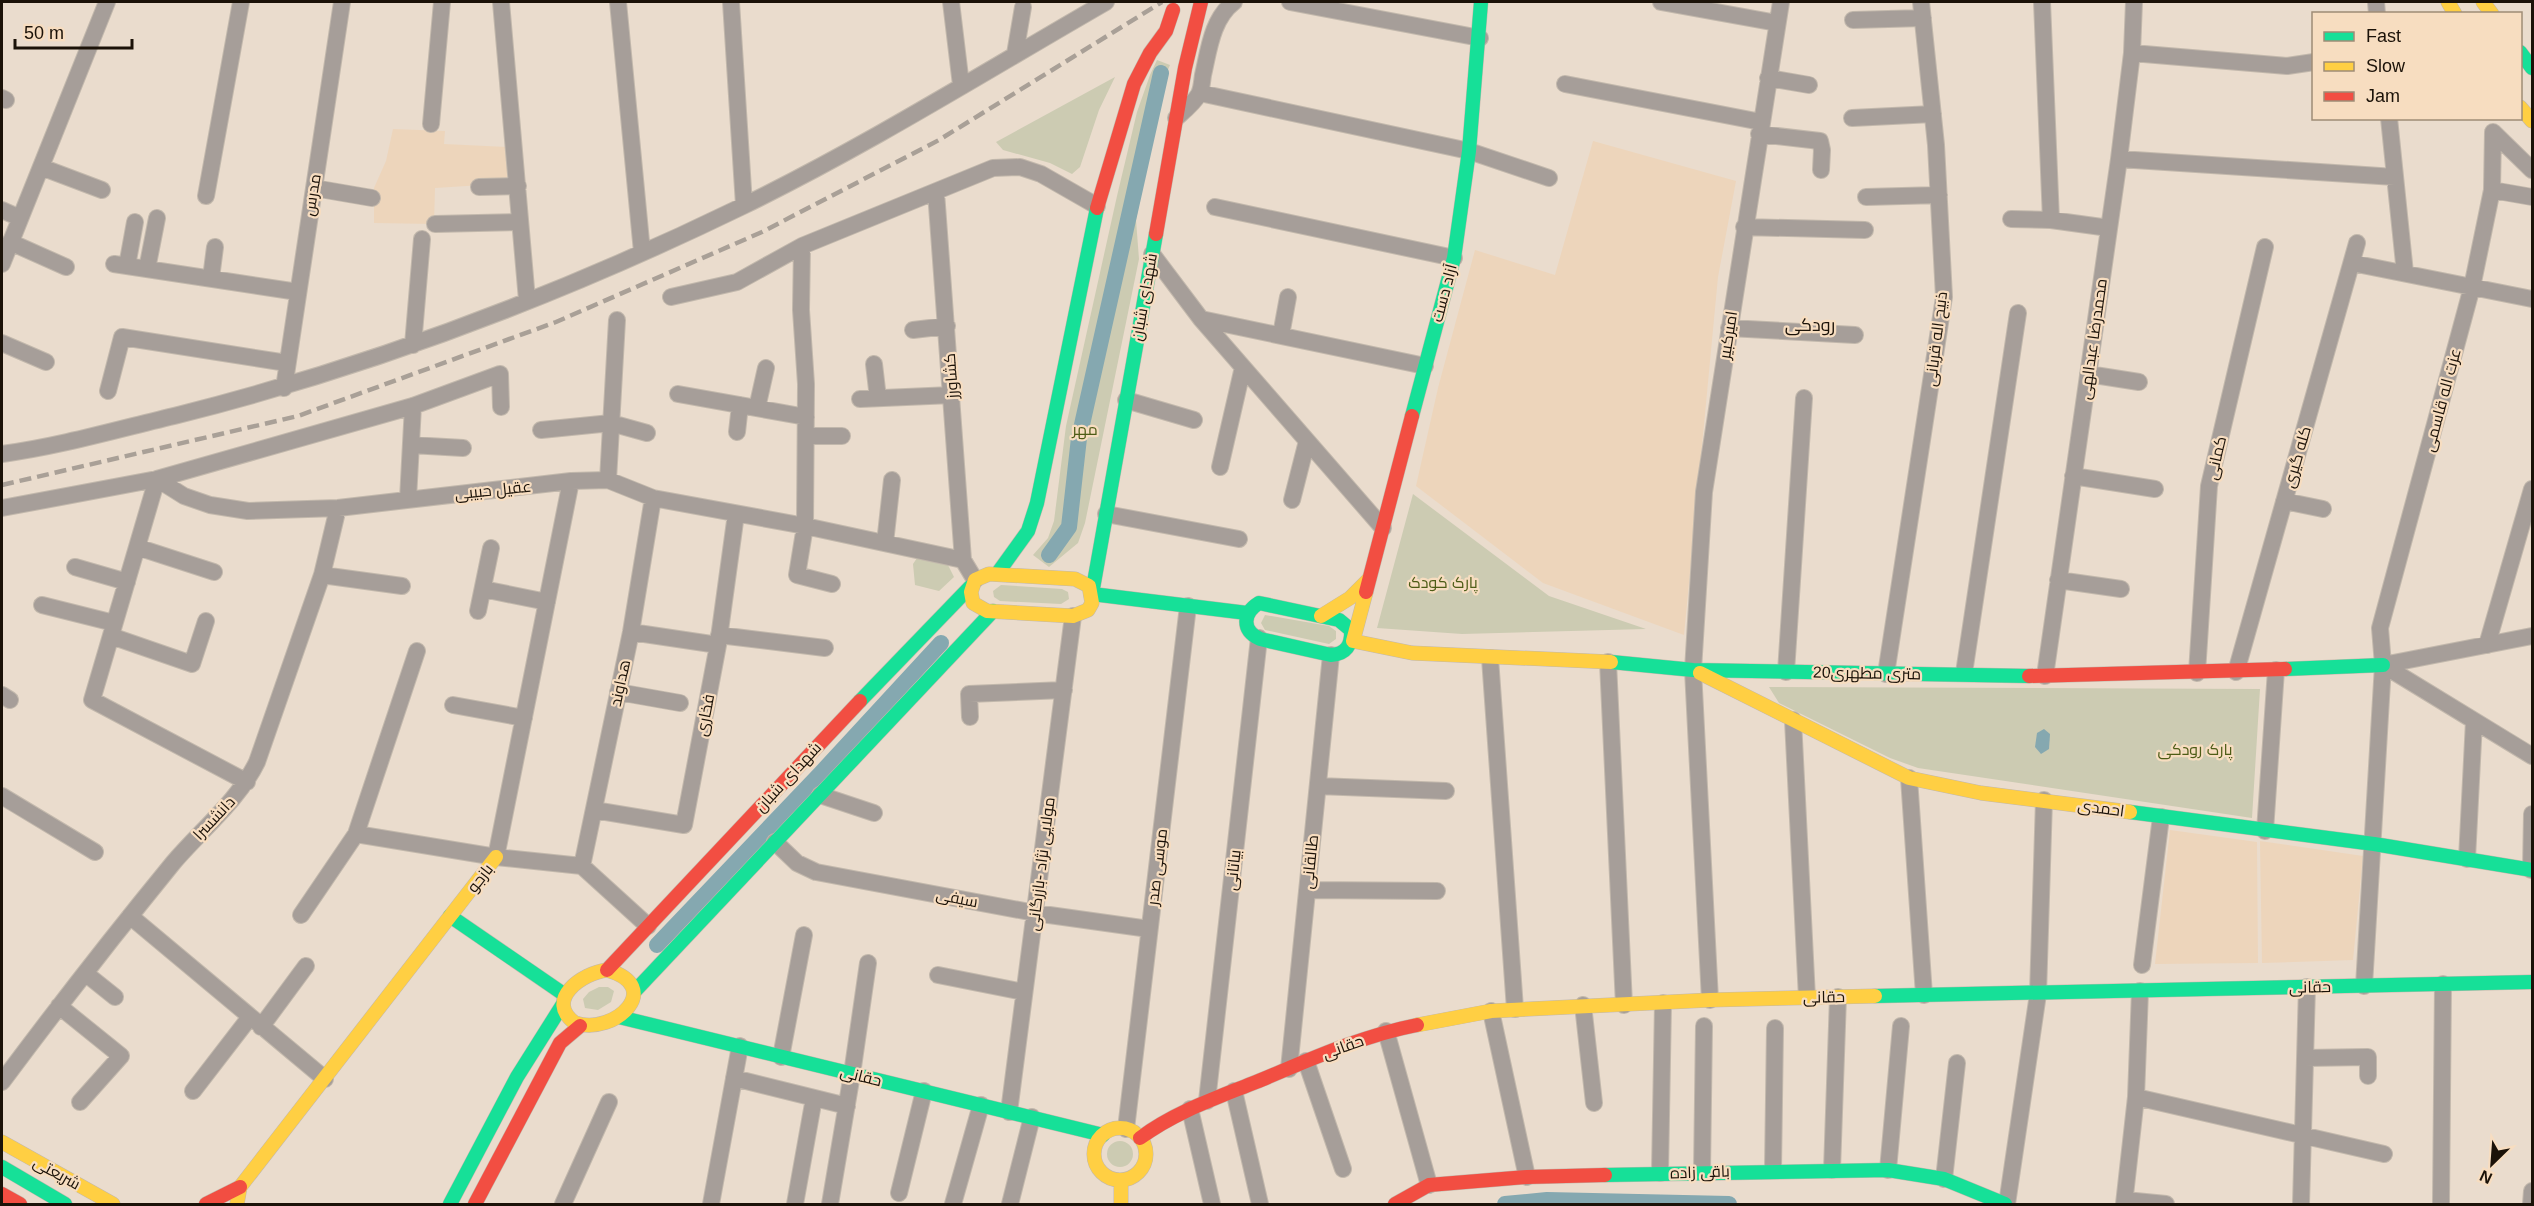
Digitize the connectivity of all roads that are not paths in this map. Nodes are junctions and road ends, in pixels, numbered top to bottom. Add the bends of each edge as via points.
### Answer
1 (107, 2) edge
2 (241, 2) edge
3 (342, 2) edge
4 (442, 2) edge
5 (501, 2) edge
6 (618, 2) edge
7 (731, 2) edge
8 (951, 2) edge
9 (1106, 2) edge
10 (1201, 2) edge
11 (1234, 2) edge
12 (1290, 2) edge
13 (1481, 2) edge
14 (1661, 2) edge
15 (1780, 2) edge
16 (2042, 2) edge
17 (2134, 2) edge
18 (1023, 7) dead end
19 (1173, 10) dead end
20 (1922, 10) edge
21 (1853, 20) dead end
22 (1777, 23) junction
23 (1480, 38) junction
24 (2132, 53) junction
25 (1015, 54) junction
26 (2522, 55) edge
27 (2312, 62) edge
28 (2532, 68) edge
29 (1768, 78) junction
30 (1565, 84) dead end
31 (961, 85) junction
32 (1809, 85) dead end
33 (1200, 93) junction
34 (2522, 109) edge
35 (1933, 114) junction
36 (1176, 118) junction
37 (1852, 118) dead end
38 (2389, 120) edge
39 (2532, 121) edge
40 (432, 124) dead end
41 (1760, 128) junction
42 (1469, 151) junction
43 (2119, 159) junction
44 (41, 167) junction
45 (1821, 170) dead end
46 (2532, 170) edge
47 (2395, 177) junction
48 (1549, 178) dead end
49 (518, 186) junction
50 (479, 187) dead end
51 (314, 188) junction
52 (102, 190) dead end
53 (2492, 190) junction
54 (936, 192) junction
55 (1939, 195) junction
56 (206, 196) dead end
57 (1866, 196) dead end
58 (2532, 197) edge
59 (372, 198) dead end
60 (744, 205) junction
61 (1098, 206) junction
62 (1215, 207) dead end
63 (2, 210) edge
64 (20, 218) junction
65 (158, 218) dead end
66 (2011, 219) dead end
67 (2050, 220) junction
68 (135, 222) dead end
69 (520, 222) junction
70 (435, 224) dead end
71 (1744, 227) junction
72 (2109, 228) junction
73 (1865, 230) dead end
74 (422, 239) dead end
75 (10, 243) junction
76 (2357, 243) dead end
77 (802, 246) junction
78 (215, 247) dead end
79 (2265, 247) dead end
80 (642, 252) junction
81 (1152, 254) junction
82 (1454, 258) junction
83 (2352, 263) junction
84 (2, 264) edge
85 (66, 267) dead end
86 (147, 269) junction
87 (2405, 273) junction
88 (211, 278) junction
89 (2472, 287) junction
90 (298, 292) junction
91 (671, 297) dead end
92 (1288, 297) dead end
93 (2532, 299) edge
94 (527, 300) junction
95 (2018, 313) dead end
96 (1201, 319) junction
97 (617, 320) dead end
98 (947, 326) junction
99 (1729, 328) junction
100 (913, 330) dead end
101 (1281, 335) junction
102 (1855, 335) dead end
103 (2, 343) edge
104 (412, 345) junction
105 (46, 362) dead end
106 (287, 363) junction
107 (874, 363) dead end
108 (1425, 366) junction
109 (1242, 367) junction
110 (766, 368) dead end
111 (2088, 374) junction
112 (2139, 382) dead end
113 (284, 388) junction
114 (108, 391) dead end
115 (678, 394) dead end
116 (952, 395) junction
117 (878, 398) junction
118 (1804, 398) dead end
119 (860, 399) dead end
120 (1126, 400) junction
121 (413, 406) junction
122 (748, 406) junction
123 (501, 407) dead end
124 (806, 417) junction
125 (1194, 420) dead end
126 (612, 423) junction
127 (541, 430) dead end
128 (737, 432) dead end
129 (647, 433) dead end
130 (806, 436) junction
131 (842, 436) dead end
132 (1307, 441) junction
133 (411, 445) junction
134 (463, 447) dead end
135 (6, 450) edge
136 (1220, 467) dead end
137 (2073, 476) junction
138 (157, 479) junction
139 (608, 480) junction
140 (892, 480) dead end
141 (571, 481) junction
142 (2155, 489) dead end
143 (2532, 489) edge
144 (653, 498) junction
145 (408, 499) junction
146 (1292, 500) dead end
147 (2284, 501) junction
148 (2, 508) edge
149 (338, 508) junction
150 (2323, 509) dead end
151 (736, 514) junction
152 (1106, 514) junction
153 (805, 526) junction
154 (1383, 528) junction
155 (1239, 539) dead end
156 (885, 543) junction
157 (137, 547) junction
158 (491, 548) dead end
159 (963, 560) junction
160 (75, 567) dead end
161 (214, 572) dead end
162 (997, 574) junction
163 (322, 575) junction
164 (1370, 578) junction
165 (2058, 580) junction
166 (127, 582) junction
167 (972, 583) junction
168 (832, 584) dead end
169 (402, 586) dead end
170 (483, 589) junction
171 (2121, 589) dead end
172 (1092, 594) junction
173 (547, 602) junction
174 (42, 605) dead end
175 (1188, 606) junction
176 (478, 611) dead end
177 (993, 611) junction
178 (1247, 613) junction
179 (1074, 616) junction
180 (1321, 616) junction
181 (206, 621) dead end
182 (112, 630) junction
183 (631, 632) junction
184 (2532, 636) edge
185 (1259, 638) junction
186 (719, 640) junction
187 (1353, 641) junction
188 (2487, 645) junction
189 (825, 648) dead end
190 (417, 651) dead end
191 (1331, 655) junction
192 (1490, 658) junction
193 (1608, 662) junction
194 (2383, 665) junction
195 (1693, 670) junction
196 (2276, 670) junction
197 (1786, 672) junction
198 (2236, 672) junction
199 (2197, 673) junction
200 (1886, 674) junction
201 (1964, 674) junction
202 (2045, 675) junction
203 (1064, 690) junction
204 (618, 692) junction
205 (680, 703) dead end
206 (453, 705) dead end
207 (970, 717) dead end
208 (524, 718) junction
209 (1793, 720) junction
210 (2474, 721) junction
211 (2532, 756) edge
212 (1909, 778) junction
213 (247, 782) junction
214 (1318, 786) junction
215 (1446, 791) dead end
216 (820, 795) junction
217 (2, 796) edge
218 (2044, 800) junction
219 (594, 810) junction
220 (874, 813) dead end
221 (2532, 814) edge
222 (2160, 817) junction
223 (2265, 831) junction
224 (356, 834) junction
225 (775, 842) junction
226 (2374, 844) junction
227 (95, 852) dead end
228 (496, 857) junction
229 (2467, 859) junction
230 (582, 866) junction
231 (2532, 870) edge
232 (1307, 890) junction
233 (1437, 891) dead end
234 (1035, 913) junction
235 (301, 915) dead end
236 (130, 916) junction
237 (450, 916) junction
238 (648, 926) junction
239 (1149, 929) junction
240 (804, 935) dead end
241 (868, 963) dead end
242 (2142, 965) dead end
243 (306, 966) dead end
244 (607, 969) junction
245 (85, 973) junction
246 (938, 975) dead end
247 (2532, 982) edge
248 (2443, 984) junction
249 (2364, 986) junction
250 (2307, 987) junction
251 (2140, 991) junction
252 (634, 992) junction
253 (1024, 992) junction
254 (2037, 994) junction
255 (1924, 995) junction
256 (115, 997) dead end
257 (1838, 997) junction
258 (1807, 998) junction
259 (564, 1000) junction
260 (1710, 1000) junction
261 (1663, 1003) junction
262 (1583, 1005) junction
263 (1624, 1005) junction
264 (59, 1006) junction
265 (1515, 1009) junction
266 (1491, 1011) junction
267 (619, 1017) junction
268 (256, 1022) junction
269 (580, 1026) junction
270 (1704, 1026) dead end
271 (1901, 1026) dead end
272 (1775, 1028) dead end
273 (1386, 1031) junction
274 (740, 1046) junction
275 (782, 1056) junction
276 (2305, 1059) junction
277 (1306, 1061) junction
278 (1957, 1063) dead end
279 (1289, 1069) junction
280 (852, 1074) junction
281 (2368, 1076) dead end
282 (325, 1078) junction
283 (734, 1078) junction
284 (2, 1082) edge
285 (194, 1091) dead end
286 (924, 1091) junction
287 (1234, 1091) junction
288 (2136, 1097) junction
289 (814, 1098) junction
290 (1207, 1101) junction
291 (80, 1102) dead end
292 (609, 1102) dead end
293 (1594, 1103) dead end
294 (981, 1105) junction
295 (847, 1106) junction
296 (1190, 1109) junction
297 (1009, 1112) junction
298 (1032, 1117) junction
299 (1133, 1133) junction
300 (1102, 1135) junction
301 (2303, 1136) junction
302 (2, 1142) edge
303 (2384, 1154) dead end
304 (2, 1167) edge
305 (1343, 1169) dead end
306 (1773, 1170) junction
307 (1832, 1170) junction
308 (1888, 1170) junction
309 (1702, 1172) junction
310 (1660, 1173) junction
311 (1527, 1177) junction
312 (1944, 1179) junction
313 (1121, 1180) junction
314 (1429, 1185) junction
315 (240, 1187) junction
316 (2532, 1191) edge
317 (899, 1193) dead end
318 (2, 1194) edge
319 (2125, 1202) edge
320 (20, 1204) edge
321 (65, 1204) edge
322 (113, 1204) edge
323 (206, 1204) edge
324 (237, 1204) edge
325 (450, 1204) edge
326 (475, 1204) edge
327 (563, 1204) edge
328 (711, 1204) edge
329 (795, 1204) edge
330 (830, 1204) edge
331 (953, 1204) edge
332 (1010, 1204) edge
333 (1121, 1204) edge
334 (1212, 1204) edge
335 (1260, 1204) edge
336 (1395, 1204) edge
337 (2006, 1204) edge
338 (2166, 1204) edge
339 (2301, 1204) edge
340 (2441, 1204) edge
341 (2531, 1204) edge

1 - 44 street
2 - 56 street
3 - 51 street, مدرس
4 - 40 street
5 - 49 street
6 - 80 street
7 - 60 street
8 - 31 street
9 - 25 street
10 - 36 main road, شهدای شبان
11 - 33 street via 1222,13 1211,38
12 - 23 street
13 - 23 main road, آزاد دست
14 - 22 street
15 - 22 street, امیرکبیر
16 - 67 street
17 - 24 street, محمدرضا عبدالهی
18 - 25 street
19 - 61 main road via 1166,31 1134,84
20 - 21 street
20 - 35 street, ذبیح اله قربانی
22 - 29 street, امیرکبیر
23 - 42 main road, آزاد دست
24 - 27 street via 2287,66
24 - 43 street, محمدرضا عبدالهی
25 - 31 street
26 - 28 main road
29 - 32 street
29 - 41 street, امیرکبیر
30 - 41 street
31 - 60 street
33 - 36 street
33 - 42 street
34 - 39 main road
35 - 37 street
35 - 55 street, ذبیح اله قربانی
36 - 81 main road, شهدای شبان
38 - 47 street
41 - 45 street via 1820,141
41 - 71 street, امیرکبیر
42 - 48 street
42 - 82 main road, آزاد دست
43 - 47 street
43 - 72 street, محمدرضا عبدالهی
44 - 52 street
44 - 64 street
46 - 53 street, عزت اله قاسمی via 2493,132
47 - 87 street
49 - 50 street
49 - 69 street
51 - 59 street
51 - 90 street, مدرس
53 - 58 street
53 - 89 street, عزت اله قاسمی
54 - 61 street via 993,168 1020,167 1041,174
54 - 77 street
54 - 98 street, کشاورز
55 - 57 street
55 - 200 street, ذبیح اله قربانی via 1944,297
60 - 80 street
61 - 162 main road via 1054,405 1037,503 1028,531
62 - 82 street
63 - 64 street
64 - 75 street
65 - 86 street
66 - 67 street
67 - 72 street
68 - 86 street via 121,265
69 - 70 street
69 - 94 street
71 - 73 street
71 - 99 street, امیرکبیر
72 - 111 street, محمدرضا عبدالهی
74 - 104 street
75 - 84 street
75 - 85 street
76 - 83 street, کله گیری
77 - 91 street via 737,282
77 - 124 street
78 - 88 street
79 - 199 street, کمانی via 2209,486
80 - 94 street
81 - 96 street
81 - 120 main road, شهدای شبان
82 - 108 main road, آزاد دست
83 - 87 street
83 - 147 street, کله گیری
86 - 88 street
87 - 89 street
88 - 90 street
89 - 93 street
89 - 194 street, عزت اله قاسمی via 2387,598 2380,628
90 - 106 street, مدرس
92 - 101 street
94 - 104 street
95 - 201 street
96 - 101 street
96 - 109 street
97 - 126 street
98 - 100 street
98 - 116 street, کشاورز
99 - 102 street
99 - 195 street, امیرکبیر via 1704,492
101 - 108 street
103 - 105 street
104 - 113 street
106 - 113 street, مدرس
106 - 114 street via 122,337
107 - 117 street
108 - 154 main road, آزاد دست
109 - 132 street
109 - 136 street
110 - 122 street
111 - 112 street
111 - 137 street, محمدرضا عبدالهی
113 - 135 street via 45,448
115 - 122 street
116 - 117 street
116 - 159 street, کشاورز
117 - 119 street
118 - 197 street
120 - 125 street
120 - 152 main road, شهدای شبان
121 - 123 street via 500,374
121 - 133 street
121 - 138 street
122 - 124 street
122 - 128 street
124 - 130 street
126 - 127 street
126 - 129 street
126 - 139 street
130 - 131 street
130 - 153 street
132 - 146 street
132 - 154 street
133 - 134 street
133 - 145 street
137 - 142 street
137 - 165 street, محمدرضا عبدالهی
138 - 148 street
138 - 149 street, عقیل حبیبی via 210,506 248,511
138 - 157 street
139 - 141 street, عقیل حبیبی
139 - 144 street, عقیل حبیبی
140 - 156 street
141 - 145 street, عقیل حبیبی
141 - 173 street, بازجو
143 - 188 street
144 - 151 street, عقیل حبیبی
144 - 183 street, هداوند
145 - 149 street, عقیل حبیبی
147 - 150 street
147 - 198 street, کله گیری
149 - 163 street, دانشسرا
151 - 153 street, عقیل حبیبی
151 - 186 street, فخاری
152 - 155 street
152 - 172 main road, شهدای شبان
153 - 156 street, عقیل حبیبی
153 - 168 street via 797,575
154 - 164 main road, آزاد دست
156 - 159 street, عقیل حبیبی
157 - 161 street
157 - 166 street
158 - 170 street
159 - 167 street
160 - 166 street
162 - 167 main road via 981,575
162 - 172 main road via 1075,579 1089,586
163 - 169 street
163 - 213 street, دانشسرا
164 - 180 main road via 1350,598
164 - 187 main road, آزاد دست
165 - 171 street
165 - 202 street, محمدرضا عبدالهی
166 - 182 street
167 - 177 main road via 973,603
167 - 238 main road, شهدای شبان
170 - 173 street
170 - 176 street
172 - 175 main road
172 - 179 main road via 1088,610
173 - 208 street, بازجو
174 - 182 street
175 - 178 main road
175 - 239 street, موسی صدر
177 - 179 main road
177 - 216 main road
178 - 180 main road via 1252,607 1267,603
178 - 185 main road via 1247,629
179 - 203 street, مولایی نژاد -بازرگانی
180 - 187 main road via 1346,623 1352,630
181 - 182 street via 192,664
182 - 213 street via 92,700
183 - 186 street
183 - 204 street, هداوند
184 - 188 street
185 - 191 main road
185 - 290 street, بیاتانی
186 - 189 street
186 - 219 street, فخاری via 684,825
187 - 191 main road via 1347,650
187 - 192 main road, 20متری مطهری via 1412,652
188 - 194 street
190 - 224 street
191 - 214 street, طالقانی
192 - 193 main road, 20متری مطهری
192 - 265 street
193 - 195 main road, 20متری مطهری
193 - 263 street
194 - 196 main road, 20متری مطهری
194 - 210 street
194 - 226 street, عزت اله قاسمی
195 - 197 main road, 20متری مطهری
195 - 209 main road, احمدی
195 - 260 street, امیرکبیر
196 - 198 main road, 20متری مطهری
196 - 223 street
197 - 200 main road, 20متری مطهری
198 - 199 main road, 20متری مطهری
199 - 202 main road, 20متری مطهری
200 - 201 main road, 20متری مطهری
201 - 202 main road, 20متری مطهری
203 - 207 street via 969,694
203 - 234 street, مولایی نژاد -بازرگانی
204 - 205 street
204 - 219 street, هداوند
206 - 208 street
208 - 228 street, بازجو
209 - 212 main road, احمدی
209 - 258 street
210 - 211 street
210 - 229 street
212 - 218 main road, احمدی via 1981,793
212 - 255 street
213 - 236 street, دانشسرا
214 - 215 street
214 - 232 street, طالقانی
216 - 220 street
216 - 225 main road
217 - 227 street
218 - 222 main road, احمدی
218 - 254 street
219 - 230 street, هداوند
221 - 231 street
222 - 223 main road, احمدی
222 - 242 street
223 - 226 main road, احمدی
224 - 228 street
224 - 235 street
225 - 234 street, سیفی via 797,863 816,872
225 - 252 main road
226 - 229 main road, احمدی
226 - 249 street, عزت اله قاسمی
228 - 230 street
228 - 237 main road, بازجو
229 - 231 main road, احمدی
230 - 238 street
232 - 233 street
232 - 279 street, طالقانی
234 - 239 street, سیفی
234 - 253 street, مولایی نژاد -بازرگانی
236 - 245 street, دانشسرا
236 - 268 street
237 - 259 main road
237 - 282 main road, بازجو
238 - 244 main road, شهدای شبان
239 - 299 street, موسی صدر
240 - 275 street
241 - 280 street
243 - 268 street
244 - 252 main road via 626,975
244 - 259 main road via 578,980
245 - 256 street
245 - 264 street, دانشسرا
246 - 253 street
247 - 248 main road, حقانی
248 - 249 main road, حقانی
248 - 340 street
249 - 250 main road, حقانی
250 - 251 main road, حقانی
250 - 276 street
251 - 254 main road, حقانی
251 - 288 street
252 - 267 main road via 632,1002
253 - 297 street, مولایی نژاد -بازرگانی
254 - 255 main road, حقانی
254 - 337 street
255 - 257 main road, حقانی
257 - 258 main road, حقانی
257 - 307 street
258 - 260 main road, حقانی
259 - 269 main road via 565,1014
259 - 325 main road via 510,1089
260 - 261 main road, حقانی
261 - 263 main road, حقانی
261 - 310 street
262 - 263 main road, حقانی
262 - 265 main road, حقانی
262 - 293 street
264 - 284 street, دانشسرا
264 - 291 street via 121,1056
265 - 266 main road, حقانی
266 - 273 main road, حقانی
266 - 311 street
267 - 269 main road via 600,1026
267 - 274 main road, حقانی
268 - 282 street
268 - 285 street
269 - 326 main road via 560,1043
270 - 309 street
271 - 308 street
272 - 306 street
273 - 277 main road, حقانی
273 - 314 street
274 - 275 main road, حقانی
274 - 283 street
275 - 280 main road, حقانی
276 - 281 street via 2368,1058
276 - 301 street
277 - 279 main road, حقانی
277 - 305 street
278 - 312 street
279 - 287 main road, حقانی
280 - 286 main road, حقانی
280 - 295 street
282 - 315 main road, بازجو
283 - 289 street
283 - 328 street
286 - 294 main road, حقانی
286 - 317 street
287 - 290 main road, حقانی
287 - 335 street
288 - 301 street
288 - 319 street
289 - 295 street
289 - 329 street
290 - 296 main road, حقانی
292 - 327 street
294 - 297 main road, حقانی
294 - 331 street
295 - 330 street
296 - 299 main road, حقانی
296 - 334 street
297 - 298 main road, حقانی
298 - 300 main road, حقانی
298 - 332 street
299 - 300 main road via 1113,1129
299 - 313 main road via 1146,1152 1142,1168
300 - 313 main road via 1095,1146 1095,1160 1107,1177
301 - 303 street
301 - 339 street
302 - 322 main road, شریعتی
304 - 321 main road
306 - 307 main road, باقی زاده
306 - 309 main road, باقی زاده
307 - 308 main road, باقی زاده
308 - 312 main road, باقی زاده
309 - 310 main road, باقی زاده
310 - 311 main road, باقی زاده
311 - 314 main road, باقی زاده
312 - 337 main road, باقی زاده
313 - 333 main road
314 - 336 main road, باقی زاده
315 - 323 main road
315 - 324 main road, بازجو
316 - 341 street
318 - 320 main road
319 - 338 street

